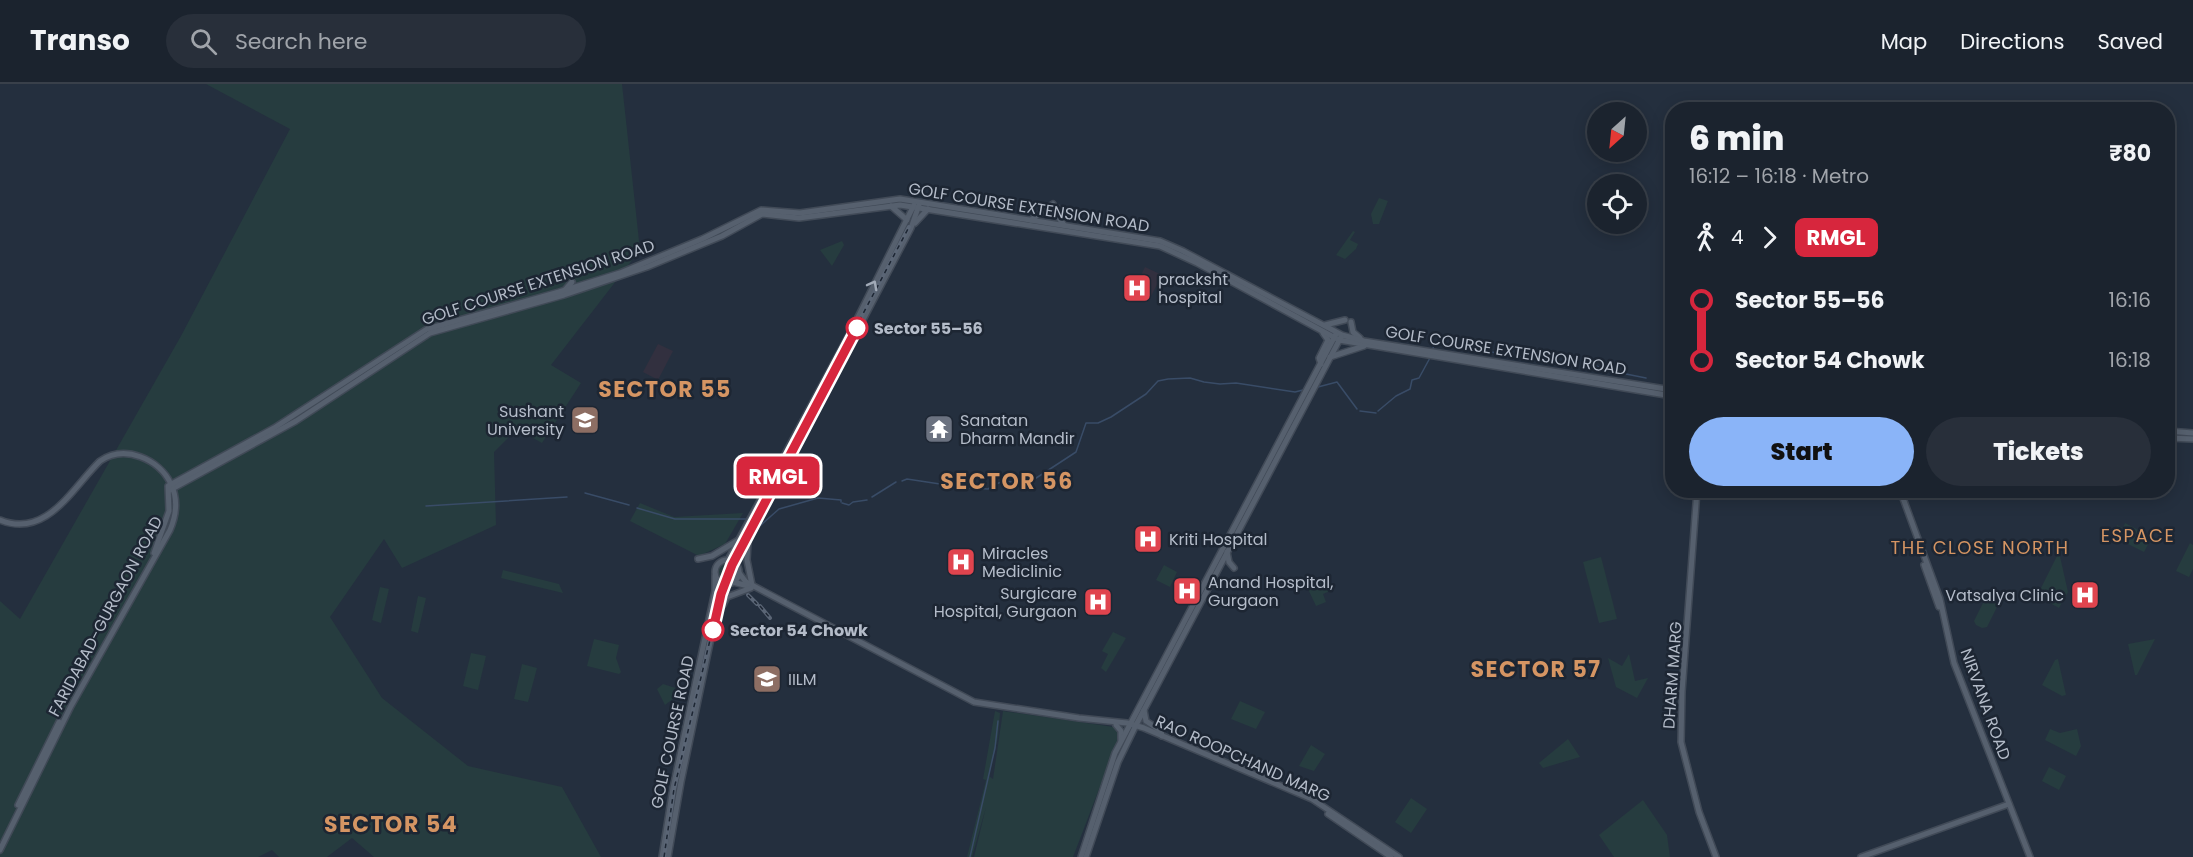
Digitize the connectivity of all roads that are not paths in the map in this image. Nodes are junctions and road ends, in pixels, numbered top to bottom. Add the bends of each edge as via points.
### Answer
1 (916, 205) junction
2 (891, 206) junction
3 (928, 209) junction
4 (907, 220) junction
5 (1031, 220) junction
6 (1067, 226) junction
7 (911, 228) junction
8 (616, 276) junction
9 (586, 284) junction
10 (563, 291) junction
11 (553, 296) junction
12 (863, 305) junction
13 (869, 308) junction
14 (1322, 328) junction
15 (1338, 336) junction
16 (1365, 343) junction
17 (1431, 354) junction
18 (1330, 357) junction
19 (1321, 364) junction
20 (1665, 389) edge
21 (1665, 395) edge
22 (2175, 432) edge
23 (2193, 433) edge
24 (2175, 439) edge
25 (2193, 440) edge
26 (173, 488) junction
27 (1696, 498) edge
28 (1902, 498) edge
29 (0, 522) edge
30 (740, 538) junction
31 (748, 538) junction
32 (1227, 552) junction
33 (155, 554) junction
34 (698, 558) dead end
35 (728, 560) junction
36 (736, 565) junction
37 (1217, 572) junction
38 (739, 573) junction
39 (716, 576) junction
40 (730, 583) junction
41 (752, 586) junction
42 (721, 604) junction
43 (1144, 710) junction
44 (1136, 715) junction
45 (1115, 723) junction
46 (1133, 726) junction
47 (1162, 736) junction
48 (1121, 741) junction
49 (682, 759) junction
50 (1099, 805) junction
51 (673, 806) junction
52 (2008, 806) junction
53 (1952, 826) junction
54 (0, 842) edge
55 (0, 850) edge
56 (662, 857) edge
57 (668, 857) edge
58 (1081, 857) edge
59 (1086, 857) edge
60 (1391, 857) edge
61 (1399, 857) edge
62 (1715, 857) edge
63 (1861, 857) edge
64 (1870, 857) edge
65 (2028, 857) edge

1 - 2 main road, GOLF COURSE EXTENSION ROAD
1 - 3 main road, GOLF COURSE EXTENSION ROAD
1 - 4 main road
1 - 5 main road, GOLF COURSE EXTENSION ROAD
1 - 7 main road
1 - 8 main road, GOLF COURSE EXTENSION ROAD via 900,200 800,213 761,210
2 - 4 main road
2 - 8 main road, GOLF COURSE EXTENSION ROAD via 799,218 762,214 722,236
3 - 7 main road
3 - 14 main road, GOLF COURSE EXTENSION ROAD via 1160,246
12 -> 4 main road
5 - 6 main road, GOLF COURSE EXTENSION ROAD
5 - 6 main road via 1055,206
6 - 14 main road, GOLF COURSE EXTENSION ROAD via 1172,245
7 - 13 main road
8 - 9 main road, GOLF COURSE EXTENSION ROAD
8 - 11 main road, GOLF COURSE EXTENSION ROAD
9 - 10 main road, GOLF COURSE EXTENSION ROAD
9 - 10 main road via 572,281
10 - 11 main road, GOLF COURSE EXTENSION ROAD
11 - 26 main road, GOLF COURSE EXTENSION ROAD via 428,329
12 - 13 main road
12 - 30 main road
13 - 31 main road
14 - 15 main road, GOLF COURSE EXTENSION ROAD
14 - 16 main road via 1348,321
14 - 19 main road via 1328,340 1319,358
15 - 16 main road, GOLF COURSE EXTENSION ROAD
15 - 18 main road
15 - 19 main road
16 - 17 main road, GOLF COURSE EXTENSION ROAD
16 - 18 main road
17 - 20 main road, GOLF COURSE EXTENSION ROAD
17 - 21 main road, GOLF COURSE EXTENSION ROAD
18 - 32 main road
19 - 44 main road
22 - 23 main road
24 - 25 main road
26 - 29 main road via 154,465 129,453 114,454 100,461 47,517 24,525
26 - 33 main road, FARIDABAD-GURGAON ROAD via 170,522
26 - 33 main road, FARIDABAD-GURGAON ROAD via 172,524
27 - 62 main road, DHARM MARG via 1681,742
28 - 52 main road, NIRVANA ROAD via 1938,605 1952,667
30 - 34 main road via 712,556
30 - 35 main road
31 - 36 main road
31 - 41 main road
32 - 37 main road
32 - 37 main road via 1234,568
33 - 54 main road, FARIDABAD-GURGAON ROAD via 67,706
33 - 55 main road, FARIDABAD-GURGAON ROAD via 67,713
35 - 36 main road
35 - 39 main road via 716,566
36 - 38 main road
37 - 43 main road
38 - 40 main road
38 - 41 main road
39 - 40 main road via 720,582
39 - 49 main road, GOLF COURSE ROAD
40 - 41 main road
40 - 42 main road, GOLF COURSE ROAD via 723,589
41 - 42 main road via 727,597
41 - 45 main road via 975,702
42 - 49 main road, GOLF COURSE ROAD
43 - 46 main road
43 - 47 main road via 1146,721 1159,729
44 - 45 main road
44 - 46 main road
45 - 46 main road
45 - 48 main road
46 - 47 main road, RAO ROOPCHAND MARG
46 - 48 main road
46 - 50 main road
46 - 60 main road, RAO ROOPCHAND MARG via 1308,801
47 - 61 main road, RAO ROOPCHAND MARG via 1312,799
48 - 50 main road
49 - 51 main road, GOLF COURSE ROAD
50 - 58 main road
50 - 59 main road
51 - 56 main road, GOLF COURSE ROAD
51 - 57 main road, GOLF COURSE ROAD
52 - 53 main road
52 - 65 main road, NIRVANA ROAD
53 - 63 main road
53 - 64 main road

